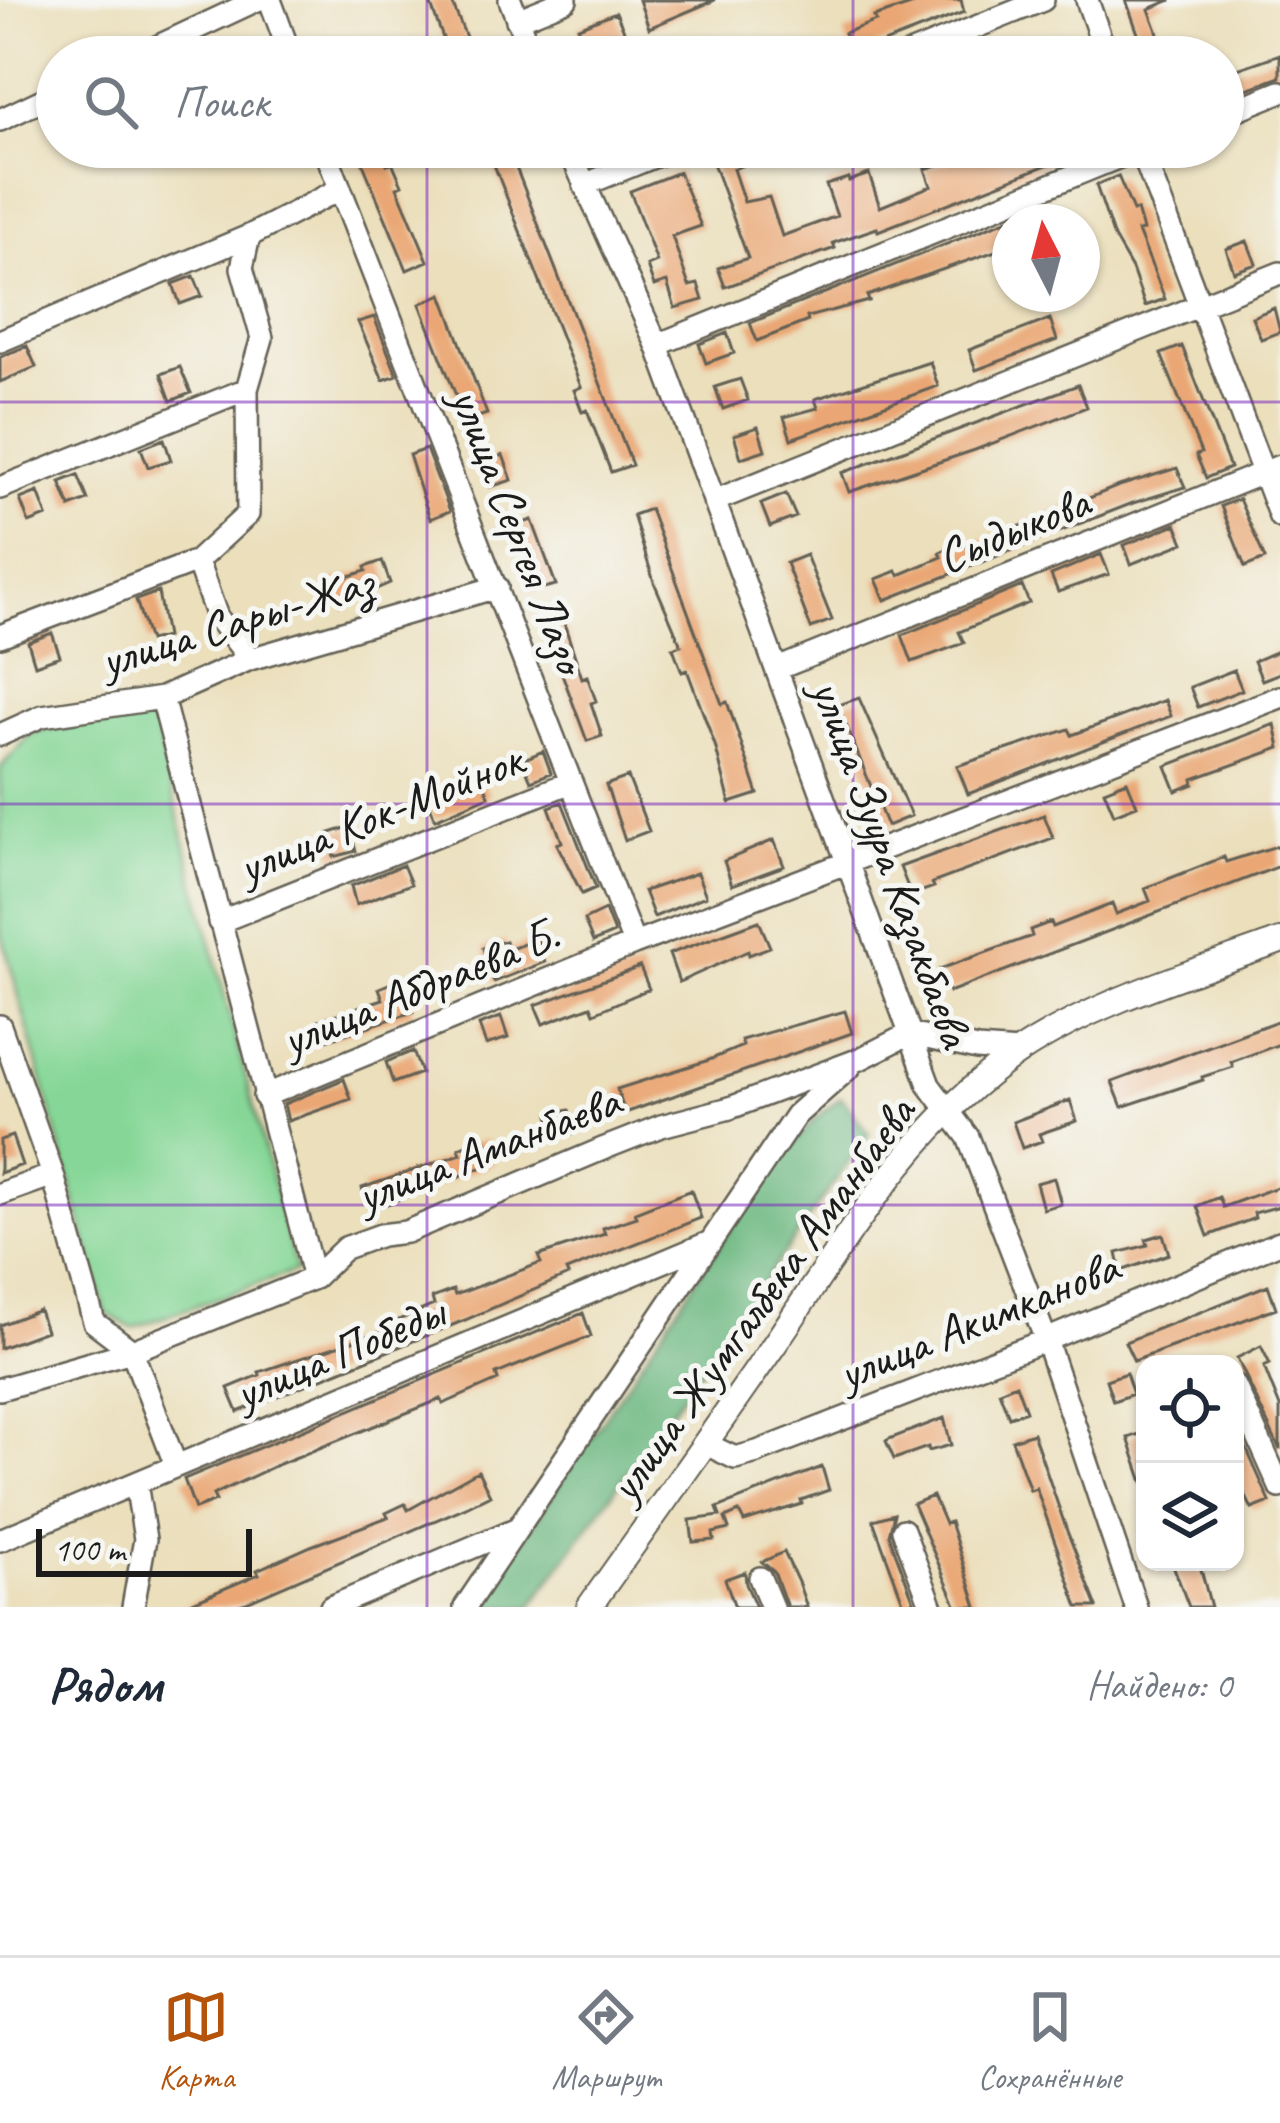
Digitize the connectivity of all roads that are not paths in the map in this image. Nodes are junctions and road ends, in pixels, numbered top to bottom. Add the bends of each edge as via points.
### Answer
1 (257, 0) edge
2 (270, 0) edge
3 (566, 0) edge
4 (1043, 0) edge
5 (1087, 0) edge
6 (513, 10) edge
7 (180, 36) edge
8 (283, 36) edge
9 (954, 36) edge
10 (1100, 36) edge
11 (1280, 92) edge
12 (36, 103) edge
13 (1244, 107) edge
14 (0, 120) edge
15 (332, 168) edge
16 (577, 168) edge
17 (626, 168) edge
18 (1092, 168) edge
19 (1148, 168) edge
20 (584, 185) junction
21 (340, 189) junction
22 (249, 236) junction
23 (1280, 273) edge
24 (1198, 304) junction
25 (0, 341) edge
26 (657, 345) junction
27 (247, 389) junction
28 (1272, 470) edge
29 (0, 488) edge
30 (714, 501) junction
31 (1280, 518) edge
32 (197, 561) junction
33 (497, 587) junction
34 (0, 636) edge
35 (250, 659) junction
36 (777, 669) junction
37 (1280, 697) edge
38 (162, 698) junction
39 (0, 735) edge
40 (572, 782) junction
41 (849, 864) junction
42 (219, 922) junction
43 (1280, 941) edge
44 (634, 944) junction
45 (1, 1032) edge
46 (909, 1034) junction
47 (1019, 1052) junction
48 (860, 1059) junction
49 (264, 1096) junction
50 (949, 1111) junction
51 (53, 1175) junction
52 (0, 1195) edge
53 (710, 1242) junction
54 (1280, 1242) edge
55 (314, 1278) junction
56 (1046, 1340) junction
57 (132, 1352) junction
58 (0, 1389) edge
59 (1244, 1406) edge
60 (706, 1444) junction
61 (176, 1466) junction
62 (136, 1483) junction
63 (1280, 1487) edge
64 (518, 1528) junction
65 (904, 1531) dead end
66 (0, 1540) edge
67 (760, 1578) dead end
68 (133, 1607) edge
69 (331, 1607) edge
70 (465, 1607) edge
71 (589, 1607) edge
72 (772, 1607) edge
73 (932, 1607) edge
74 (1136, 1607) edge

1 - 7 street
2 - 8 street
3 - 6 street
4 - 9 street
5 - 10 street
11 - 13 street
12 - 14 street
15 - 21 street, улица Сергея Лазо
16 - 20 street, улица Зуура Казакбаева
17 - 20 street
18 - 26 street
19 - 24 street
20 - 26 street, улица Зуура Казакбаева
21 - 22 street
21 - 33 street, улица Сергея Лазо
22 - 25 street
22 - 27 street via 242,268 262,338
23 - 24 street
24 - 28 street
24 - 30 street
26 - 30 street, улица Зуура Казакбаева
27 - 29 street
27 - 32 street via 248,514
28 - 31 street
28 - 36 street, Сыдыкова
30 - 36 street, улица Зуура Казакбаева
32 - 34 street
32 - 35 street via 218,617
33 - 35 street, улица Сары-Жаз
33 - 40 street, улица Сергея Лазо
35 - 38 street, улица Сары-Жаз
36 - 41 street, улица Зуура Казакбаева
37 - 41 street, улица Абдраева Б.
38 - 39 street, улица Сары-Жаз via 42,716
38 - 42 street
40 - 42 street, улица Кок-Мойнок
40 - 44 street, улица Сергея Лазо
41 - 44 street, улица Абдраева Б.
41 - 46 street, улица Зуура Казакбаева
42 - 49 street
43 - 47 main road, улица Жумгалбека Аманбаева via 1130,996
44 - 49 street, улица Абдраева Б.
45 - 51 street
46 - 47 street
46 - 48 street, улица Аманбаева
46 - 50 street, улица Зуура Казакбаева
47 - 50 main road, улица Жумгалбека Аманбаева
48 - 53 street via 796,1115
48 - 55 street, улица Аманбаева via 345,1248
49 - 55 street
50 - 56 street, улица Зуура Казакбаева via 968,1137
50 - 60 main road, улица Жумгалбека Аманбаева via 851,1232
51 - 52 street
51 - 57 street via 94,1322
53 - 61 street, улица Победы
53 - 64 street
54 - 56 street, улица Акимканова
55 - 57 street, улица Аманбаева
56 - 60 street, улица Акимканова via 757,1452 735,1458
56 - 74 street, улица Зуура Казакбаева
57 - 58 street, улица Аманбаева
57 - 61 street
59 - 63 street
60 - 71 main road, улица Жумгалбека Аманбаева
61 - 62 street, улица Победы
62 - 66 street, улица Победы
62 - 68 street via 145,1538
64 - 69 street
64 - 70 street
65 - 73 street
67 - 72 street

